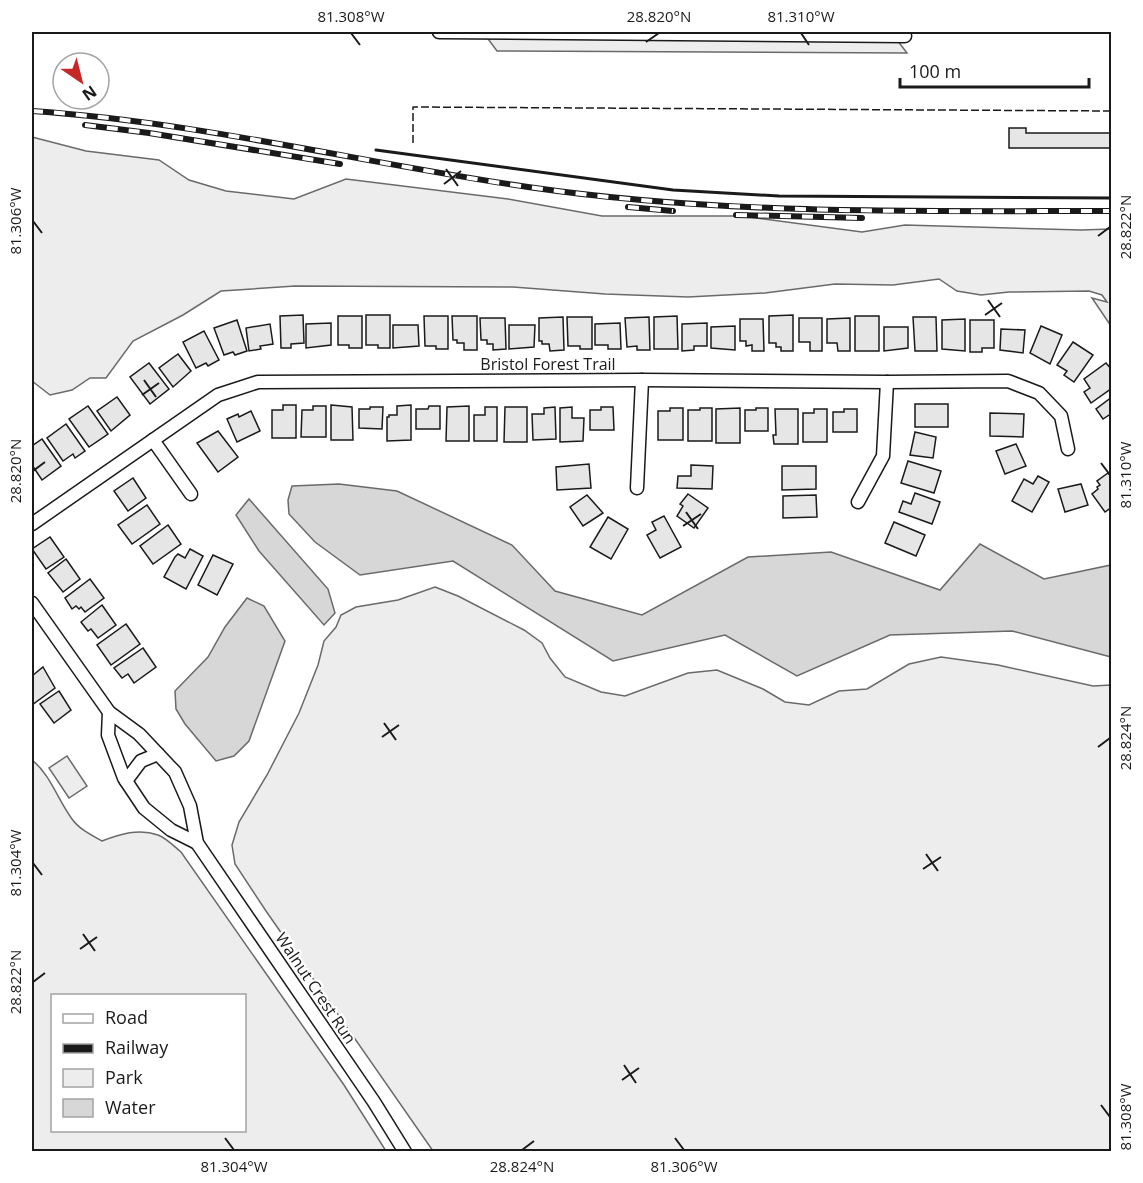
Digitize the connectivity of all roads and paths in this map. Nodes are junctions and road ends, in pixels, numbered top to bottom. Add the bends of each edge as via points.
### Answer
1 (439, 32) edge
2 (905, 36) dead end
3 (642, 380) junction
4 (887, 382) junction
5 (153, 440) junction
6 (1068, 449) dead end
7 (637, 488) dead end
8 (191, 494) dead end
9 (858, 502) dead end
10 (32, 525) edge
11 (32, 603) edge
12 (109, 712) junction
13 (158, 754) junction
14 (126, 781) junction
15 (197, 843) junction
16 (405, 1152) edge

1 - 2 street
3 - 4 street, Bristol Forest Trail
3 - 5 street, Bristol Forest Trail via 258,381 218,395
3 - 7 street
4 - 6 street, Bristol Forest Trail via 1008,381 1039,393 1061,416
4 - 9 street via 883,456
5 - 8 street
5 - 10 street, Bristol Forest Trail
11 - 12 street, Walnut Crest Run
12 - 13 street, Walnut Crest Run
12 - 14 street, Walnut Crest Run via 108,735
13 - 14 street via 141,761
13 - 15 street, Walnut Crest Run via 175,772 190,806
14 - 15 street, Walnut Crest Run via 144,808 171,830
15 - 16 street, Walnut Crest Run

